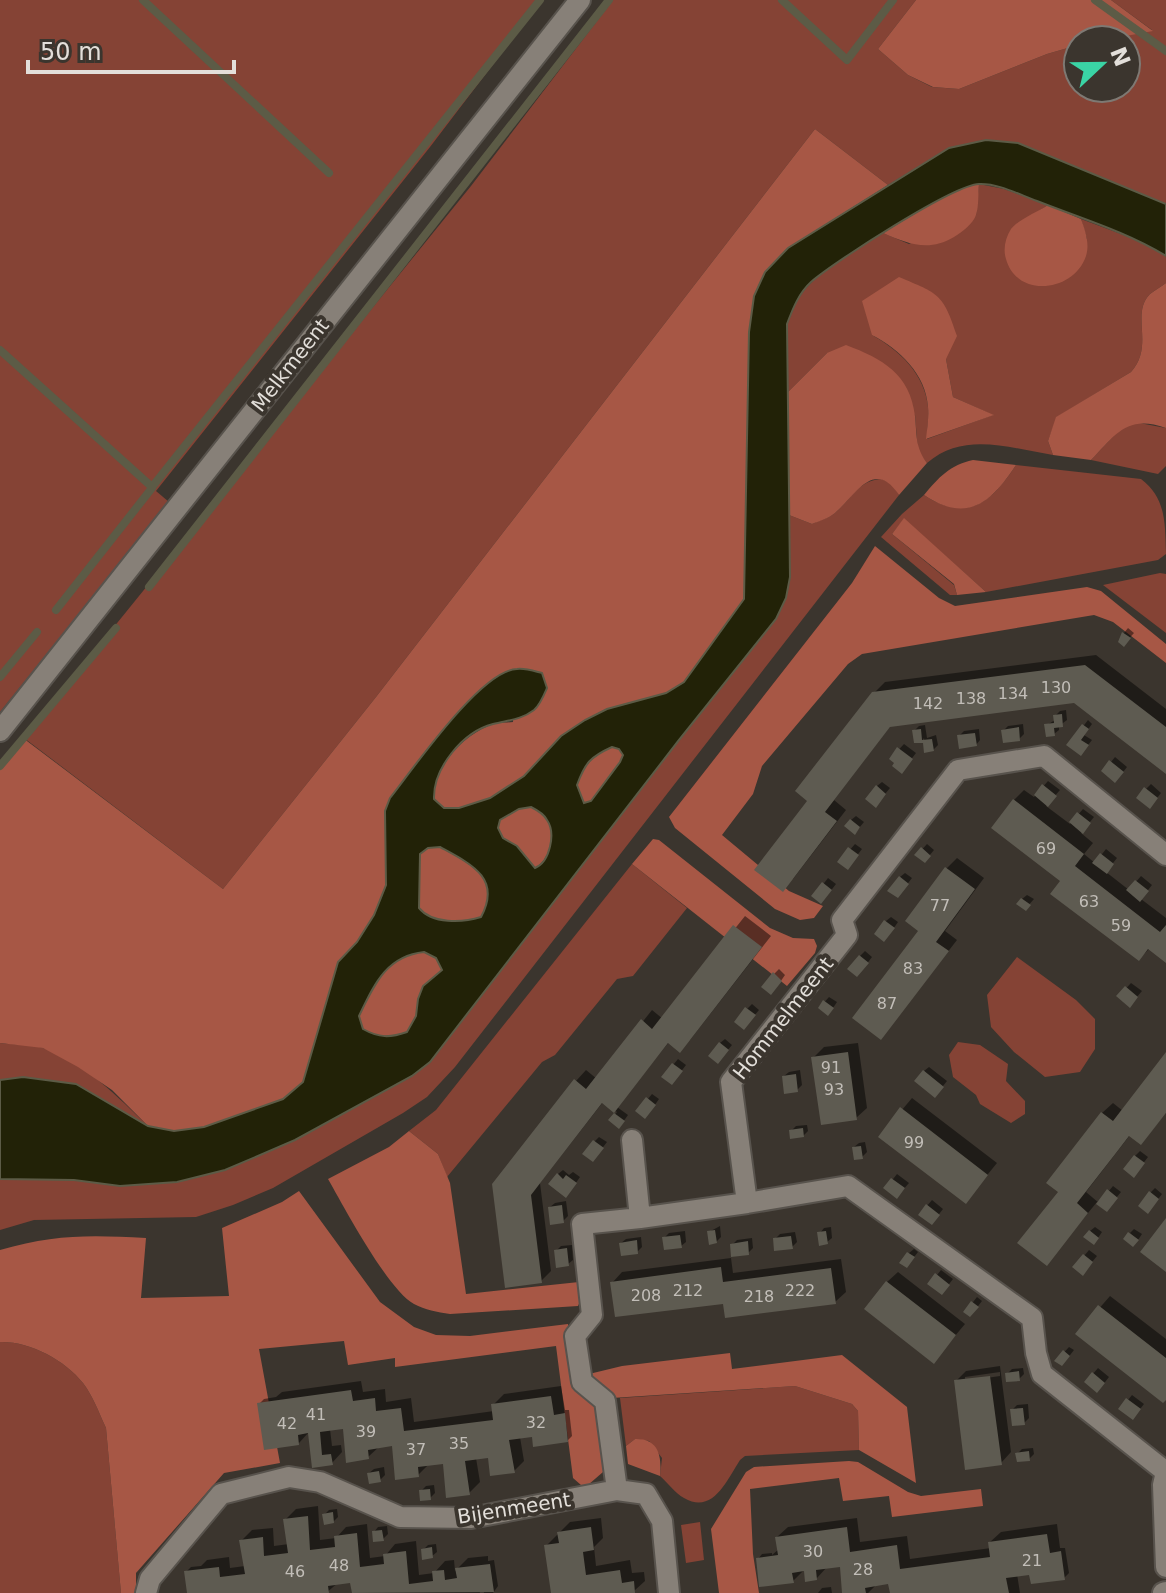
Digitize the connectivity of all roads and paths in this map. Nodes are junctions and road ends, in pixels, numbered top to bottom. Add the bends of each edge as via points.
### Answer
1 (580, 0) edge
2 (0, 731) edge
3 (1166, 855) edge
4 (632, 1140) dead end
5 (747, 1203) junction
6 (640, 1218) junction
7 (1166, 1472) edge
8 (617, 1490) junction
9 (1166, 1567) edge
10 (146, 1593) edge
11 (669, 1593) edge

1 - 2 street, Melkmeent
3 - 5 street, Hommelmeent via 1044,756 958,770 842,920 847,935 731,1082
4 - 6 street
5 - 6 street
5 - 7 street via 848,1186 1032,1318 1042,1374
6 - 8 street via 582,1224 592,1315 575,1336 582,1382 605,1401
7 - 9 street
8 - 10 street, Bijenmeent via 471,1518 400,1517 320,1482 289,1477 221,1494 150,1579
8 - 11 street via 646,1494 662,1521

